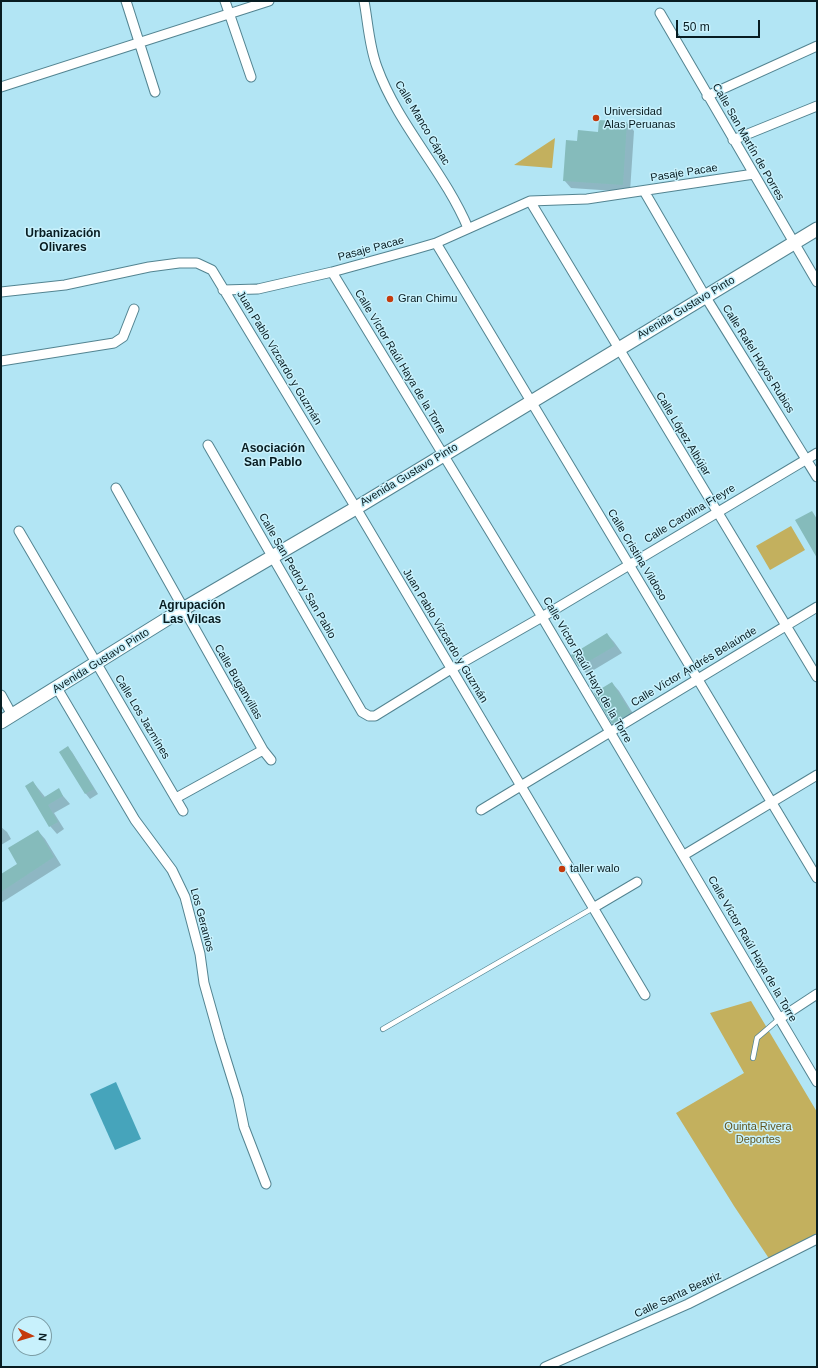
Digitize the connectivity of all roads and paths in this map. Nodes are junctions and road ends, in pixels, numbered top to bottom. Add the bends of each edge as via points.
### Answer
1 (126, 1) edge
2 (225, 1) edge
3 (269, 1) edge
4 (364, 1) edge
5 (660, 13) dead end
6 (229, 14) junction
7 (139, 42) junction
8 (817, 46) edge
9 (251, 77) dead end
10 (1, 87) edge
11 (155, 92) dead end
12 (707, 96) junction
13 (817, 106) edge
14 (733, 140) junction
15 (754, 174) junction
16 (644, 191) junction
17 (530, 201) junction
18 (468, 228) junction
19 (817, 229) edge
20 (436, 243) junction
21 (793, 243) junction
22 (332, 272) junction
23 (817, 282) edge
24 (223, 290) junction
25 (1, 292) edge
26 (705, 296) junction
27 (134, 309) dead end
28 (618, 349) junction
29 (1, 361) edge
30 (531, 402) junction
31 (208, 445) dead end
32 (817, 453) edge
33 (443, 455) junction
34 (806, 460) junction
35 (817, 477) edge
36 (116, 488) dead end
37 (356, 508) junction
38 (716, 512) junction
39 (19, 531) dead end
40 (271, 557) junction
41 (628, 565) junction
42 (817, 607) edge
43 (183, 609) junction
44 (542, 617) junction
45 (786, 626) junction
46 (96, 664) junction
47 (451, 669) junction
48 (817, 677) edge
49 (698, 678) junction
50 (58, 688) junction
51 (1, 695) edge
52 (369, 716) joint
53 (6, 719) edge
54 (609, 732) junction
55 (263, 750) junction
56 (272, 760) dead end
57 (817, 775) edge
58 (520, 786) junction
59 (176, 798) junction
60 (772, 802) junction
61 (481, 810) dead end
62 (183, 811) dead end
63 (684, 855) junction
64 (817, 878) edge
65 (637, 882) dead end
66 (593, 908) junction
67 (817, 994) edge
68 (645, 995) dead end
69 (778, 1018) junction
70 (383, 1029) dead end
71 (753, 1058) dead end
72 (817, 1082) edge
73 (266, 1184) dead end
74 (817, 1239) edge
75 (545, 1367) edge

1 - 7 street
2 - 6 street
3 - 6 street
4 - 18 street, Calle Manco Cápac via 376,66 396,108
5 - 12 street, Calle San Martín de Porres
6 - 7 street
6 - 9 street
7 - 10 street
7 - 11 street
8 - 12 street
12 - 14 street, Calle San Martín de Porres
13 - 14 street
14 - 15 street, Calle San Martín de Porres
15 - 16 street, Pasaje Pacae
15 - 21 street, Calle San Martín de Porres
16 - 17 street, Pasaje Pacae via 587,199
16 - 26 street, Calle Rafel Hoyos Rubios
17 - 18 street, Pasaje Pacae
17 - 28 street, Calle López Albújar
18 - 20 street, Pasaje Pacae
19 - 21 main road, Avenida Gustavo Pinto
20 - 22 street, Pasaje Pacae
20 - 30 street, Calle Cristina Vildoso
21 - 23 street, Calle San Martín de Porres
21 - 26 main road, Avenida Gustavo Pinto
22 - 24 street, Pasaje Pacae via 258,289
22 - 33 street, Calle Víctor Raúl Haya de la Torre
24 - 25 street via 212,270 197,263 179,263 65,285
24 - 37 street, Juan Pablo Vizcardo y Guzmán
26 - 28 main road, Avenida Gustavo Pinto
26 - 34 street, Calle Rafel Hoyos Rubios
27 - 29 street via 123,337 114,343
28 - 30 main road, Avenida Gustavo Pinto
28 - 38 street, Calle López Albújar
30 - 33 main road, Avenida Gustavo Pinto
30 - 41 street, Calle Cristina Vildoso
31 - 40 street, Calle San Pedro y San Pablo
32 - 34 street, Calle Carolina Freyre
33 - 37 main road, Avenida Gustavo Pinto
33 - 44 street, Calle Víctor Raúl Haya de la Torre
34 - 35 street, Calle Rafel Hoyos Rubios
34 - 38 street, Calle Carolina Freyre
36 - 43 street, Calle Buganvillas
37 - 40 main road, Avenida Gustavo Pinto
37 - 47 street, Juan Pablo Vizcardo y Guzmán
38 - 41 street, Calle Carolina Freyre
38 - 45 street, Calle López Albújar
39 - 46 street, Calle Los Jazmínes
40 - 43 main road, Avenida Gustavo Pinto
40 - 52 street, Calle San Pedro y San Pablo via 362,712
41 - 44 street, Calle Carolina Freyre
41 - 49 street, Calle Cristina Vildoso
42 - 45 street, Calle Víctor Andrés Belaúnde
43 - 46 main road, Avenida Gustavo Pinto
43 - 55 street, Calle Buganvillas
44 - 47 street, Calle Carolina Freyre
44 - 54 street, Calle Víctor Raúl Haya de la Torre
45 - 48 street, Calle López Albújar
45 - 49 street, Calle Víctor Andrés Belaúnde
46 - 50 main road, Avenida Gustavo Pinto
46 - 59 street, Calle Los Jazmínes
47 - 52 street, Calle Carolina Freyre via 375,716
47 - 58 street, Juan Pablo Vizcardo y Guzmán
49 - 54 street, Calle Víctor Andrés Belaúnde
49 - 60 street, Calle Cristina Vildoso
50 - 53 main road, Avenida Gustavo Pinto
50 - 73 street, Los Geranios via 135,820 172,870 185,897 200,954 204,983 244,1127
51 - 53 street
54 - 58 street, Calle Víctor Andrés Belaúnde
54 - 63 street, Calle Víctor Raúl Haya de la Torre
55 - 56 street, Calle Buganvillas
55 - 59 street
57 - 60 street
58 - 61 street, Calle Víctor Andrés Belaúnde
58 - 66 street, Juan Pablo Vizcardo y Guzmán
59 - 62 street, Calle Los Jazmínes
60 - 63 street
60 - 64 street, Calle Cristina Vildoso
63 - 69 street, Calle Víctor Raúl Haya de la Torre
65 - 66 street
66 - 68 street, Juan Pablo Vizcardo y Guzmán
66 - 70 lane
67 - 69 street
69 - 71 lane via 757,1038
69 - 72 street, Calle Víctor Raúl Haya de la Torre
74 - 75 street, Calle Santa Beatriz via 688,1304

